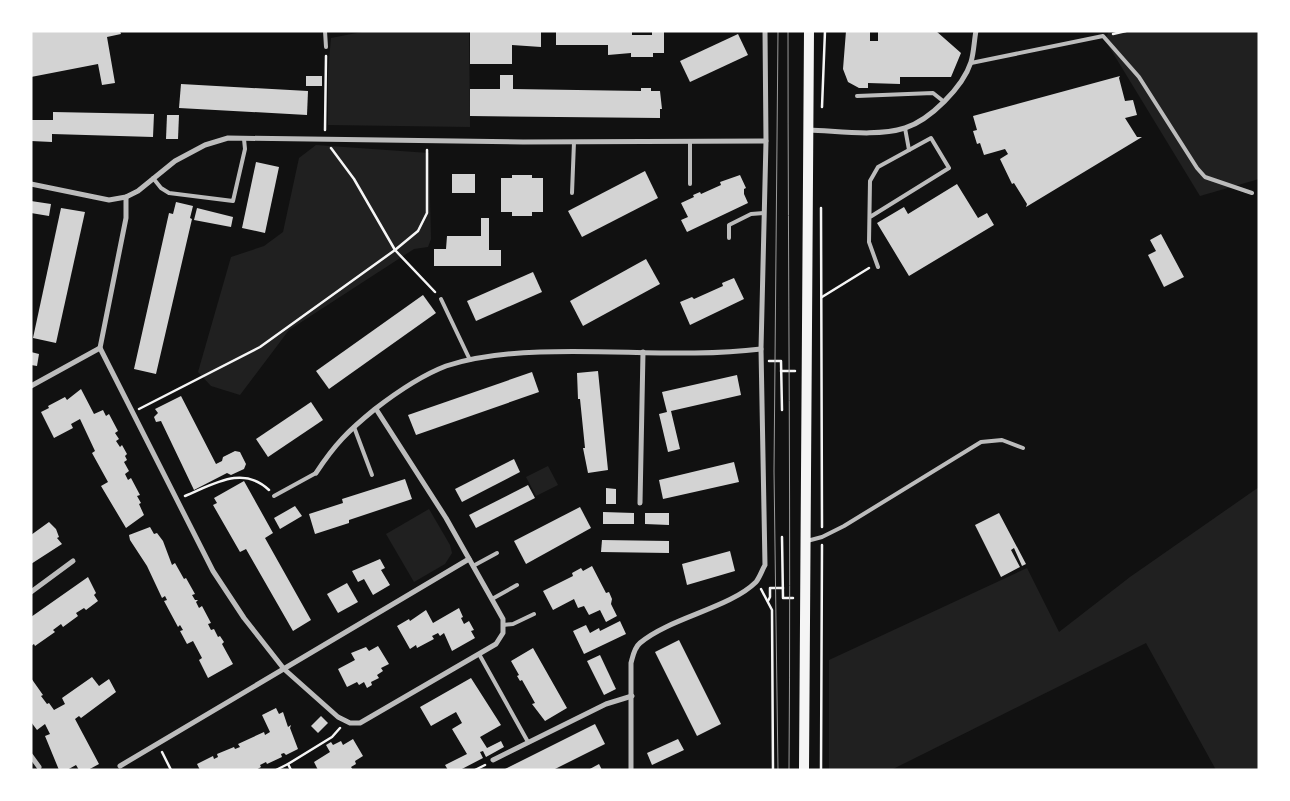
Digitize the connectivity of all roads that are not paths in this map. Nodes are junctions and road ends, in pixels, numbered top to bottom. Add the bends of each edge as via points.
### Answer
1 (325, 31) edge
2 (765, 31) edge
3 (809, 31) edge
4 (976, 31) edge
5 (326, 47) road end
6 (971, 63) junction
7 (856, 96) dead end
8 (943, 101) junction
9 (905, 128) junction
10 (809, 130) junction
11 (244, 138) junction
12 (766, 141) junction
13 (574, 142) junction
14 (690, 142) junction
15 (909, 150) junction
16 (153, 178) junction
17 (31, 184) edge
18 (690, 184) dead end
19 (572, 193) dead end
20 (1252, 193) dead end
21 (126, 197) junction
22 (764, 213) junction
23 (870, 217) junction
24 (729, 238) dead end
25 (878, 264) road end
26 (441, 299) road end
27 (100, 348) junction
28 (761, 350) junction
29 (643, 352) junction
30 (470, 360) junction
31 (31, 386) edge
32 (376, 409) junction
33 (354, 427) junction
34 (1023, 448) dead end
35 (316, 473) joint
36 (372, 475) dead end
37 (274, 496) road end
38 (640, 503) dead end
39 (805, 541) junction
40 (497, 552) dead end
41 (469, 559) junction
42 (74, 561) dead end
43 (473, 566) junction
44 (517, 585) dead end
45 (31, 592) edge
46 (492, 599) junction
47 (534, 614) dead end
48 (503, 625) junction
49 (479, 654) junction
50 (284, 670) junction
51 (632, 696) junction
52 (528, 742) junction
53 (31, 756) edge
54 (493, 760) dead end
55 (120, 766) dead end
56 (39, 767) dead end
57 (631, 770) edge
58 (804, 770) edge

1 - 5 lane
2 - 12 street
3 - 10 main road
4 - 6 street
6 - 8 street via 954,91
6 - 20 lane via 1103,36 1139,77 1205,177
7 - 8 lane via 933,93
8 - 9 street via 929,115
9 - 10 street via 875,132
9 - 15 lane
10 - 39 main road
11 - 13 street
11 - 16 street via 228,138 205,145 175,161
11 - 16 lane via 233,201 169,193
12 - 14 street
12 - 22 street
13 - 14 street
13 - 19 lane
14 - 18 lane
15 - 23 lane via 872,173
15 - 23 lane via 931,138 948,168
16 - 21 street
17 - 21 street via 109,200
21 - 27 street via 126,218
22 - 24 lane via 750,214 729,225
22 - 28 street
23 - 25 lane via 869,242
26 - 30 lane
27 - 31 street
27 - 50 street via 213,571
28 - 29 street
28 - 51 street via 765,565 757,581 744,591 640,643 631,664
29 - 30 street via 516,353
29 - 38 street
30 - 32 street via 420,378
32 - 33 street
32 - 41 street
33 - 35 street via 343,436
33 - 36 lane
34 - 39 lane via 1002,440 981,442 844,526
35 - 37 lane
39 - 58 main road
40 - 43 lane
41 - 43 street
41 - 50 street
42 - 45 street
43 - 46 street
44 - 46 lane
46 - 48 street
47 - 48 lane
48 - 49 street via 503,633 496,644
49 - 50 street via 360,723 338,717
49 - 52 lane
50 - 55 street
51 - 52 street via 606,704
51 - 57 street
52 - 54 street
53 - 56 street

